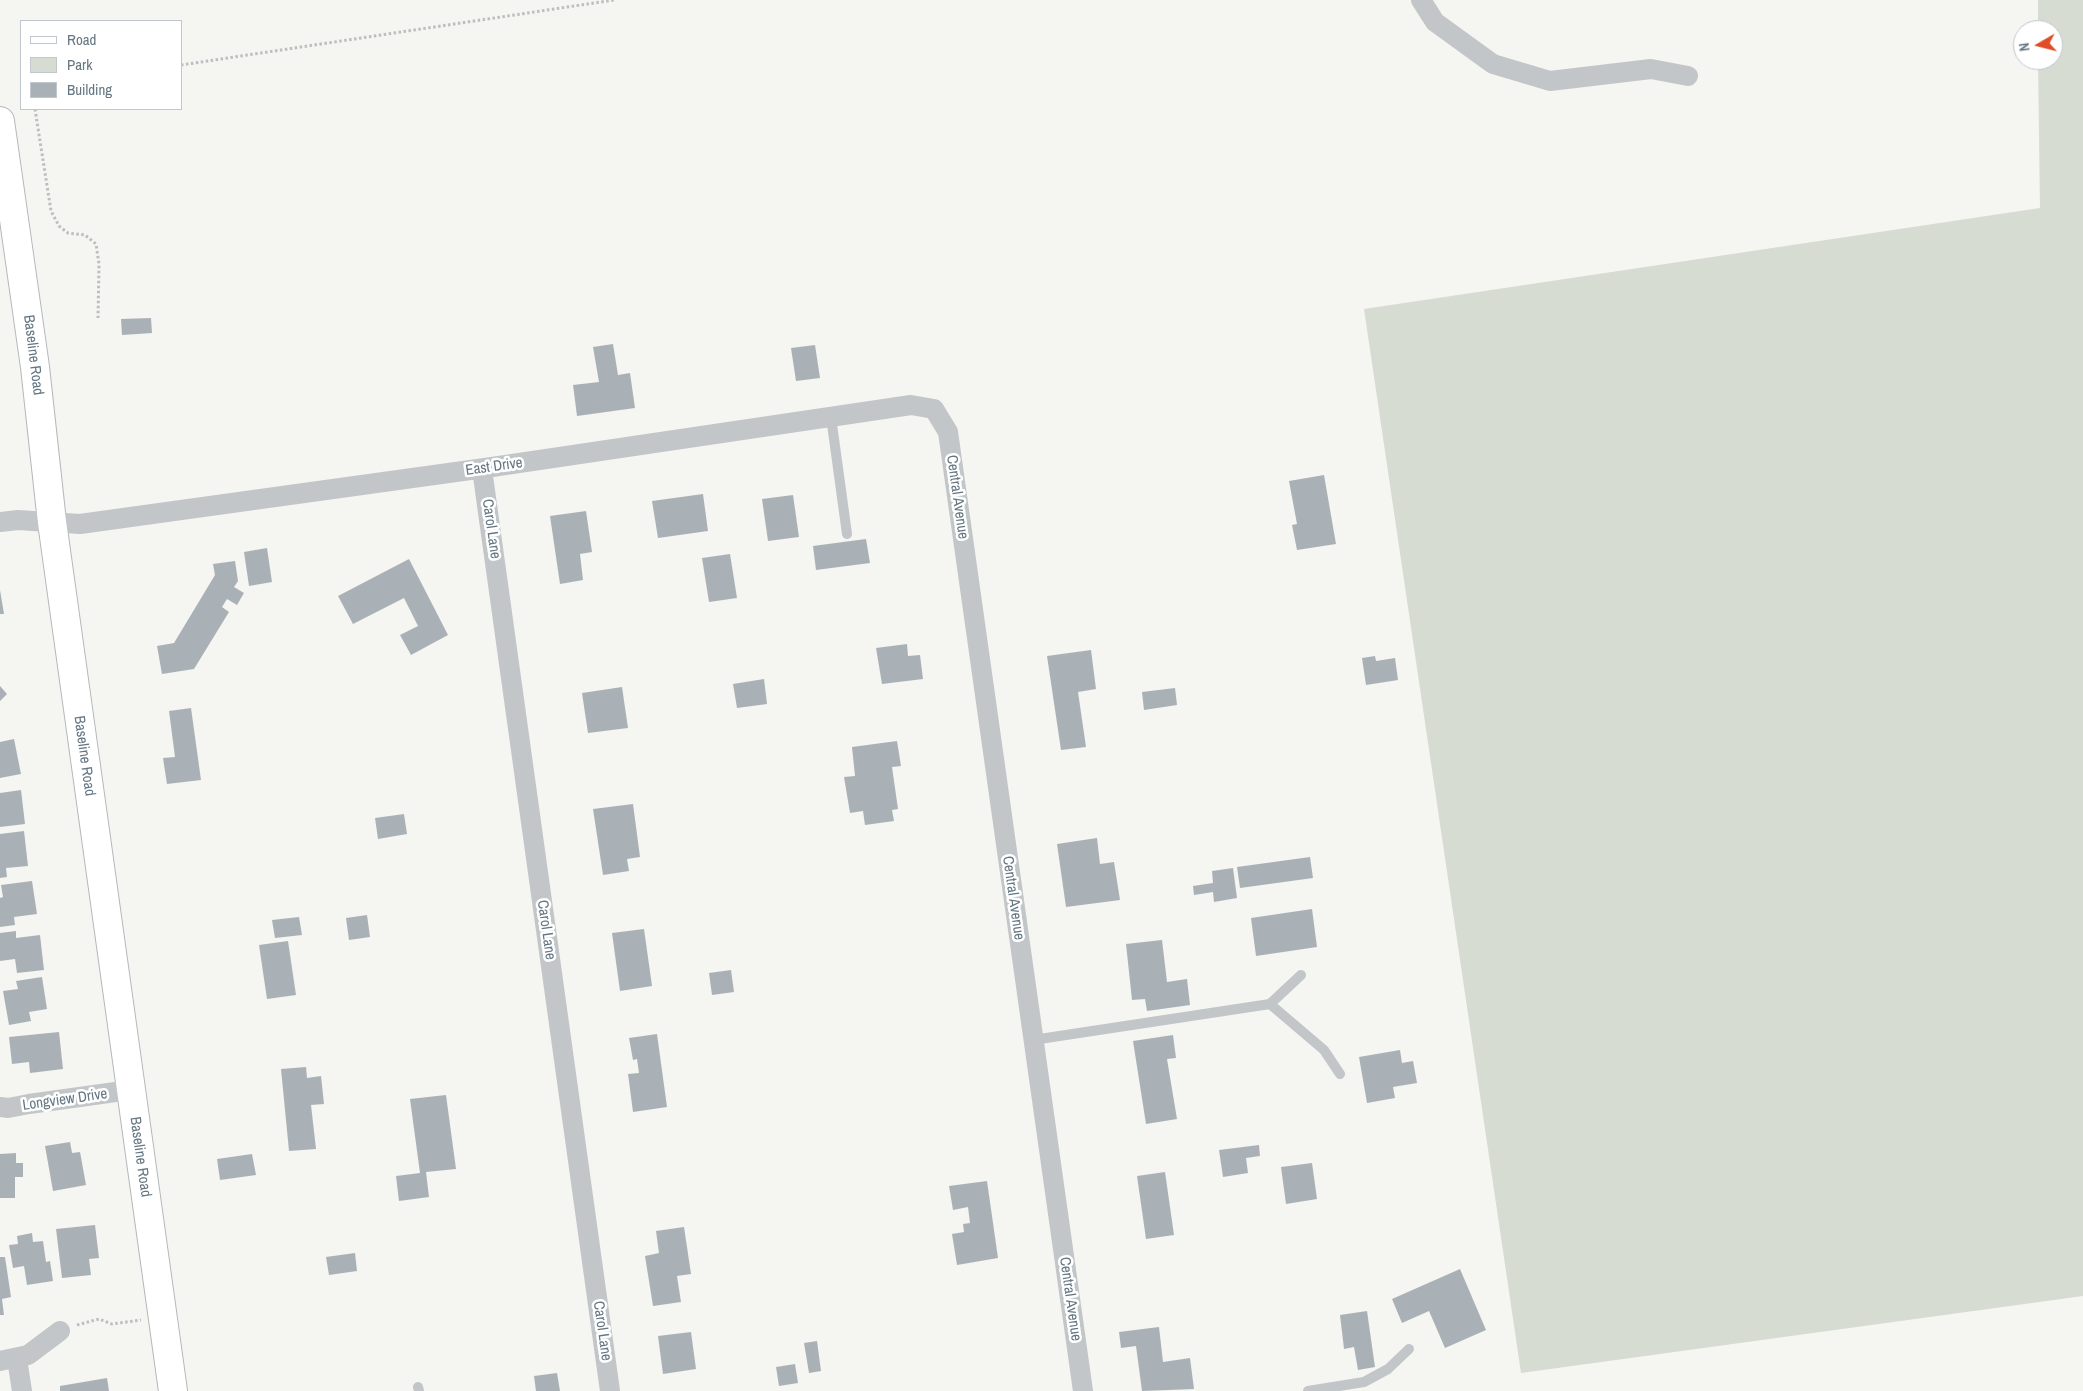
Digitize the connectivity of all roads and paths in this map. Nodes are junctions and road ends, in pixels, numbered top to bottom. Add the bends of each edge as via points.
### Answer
1 (614, 0) edge
2 (1422, 0) edge
3 (182, 65) edge
4 (1688, 76) dead end
5 (35, 110) edge
6 (0, 121) edge
7 (98, 318) dead end
8 (934, 409) joint
9 (830, 417) junction
10 (482, 469) junction
11 (0, 522) edge
12 (52, 522) junction
13 (847, 534) dead end
14 (1301, 975) dead end
15 (1270, 1004) junction
16 (1033, 1040) junction
17 (1340, 1074) dead end
18 (130, 1090) junction
19 (0, 1107) edge
20 (162, 1317) junction
21 (60, 1331) joint
22 (1409, 1349) dead end
23 (9, 1360) edge
24 (22, 1391) edge
25 (173, 1391) edge
26 (610, 1391) edge
27 (1082, 1391) edge
28 (1308, 1391) edge

1 - 3 path
2 - 4 street via 1435,22 1493,64 1550,81 1651,69
5 - 7 path via 50,211 59,226 68,233 85,235 96,244
6 - 12 main road, Baseline Road via 35,367
8 - 9 street, East Drive via 911,405
8 - 16 street, Central Avenue via 948,432
9 - 10 street, East Drive
9 - 13 lane
10 - 12 street, East Drive via 80,524
10 - 26 street, Carol Lane
11 - 12 street, East Drive
12 - 18 main road, Baseline Road
14 - 15 lane
15 - 16 lane
15 - 17 lane via 1324,1050
16 - 27 street, Central Avenue
18 - 19 street, Longview Drive
18 - 20 main road, Baseline Road
20 - 21 path via 121,1324 99,1319
20 - 25 main road, Baseline Road
21 - 23 street via 36,1350
22 - 28 lane via 1388,1369 1364,1382
23 - 24 street

